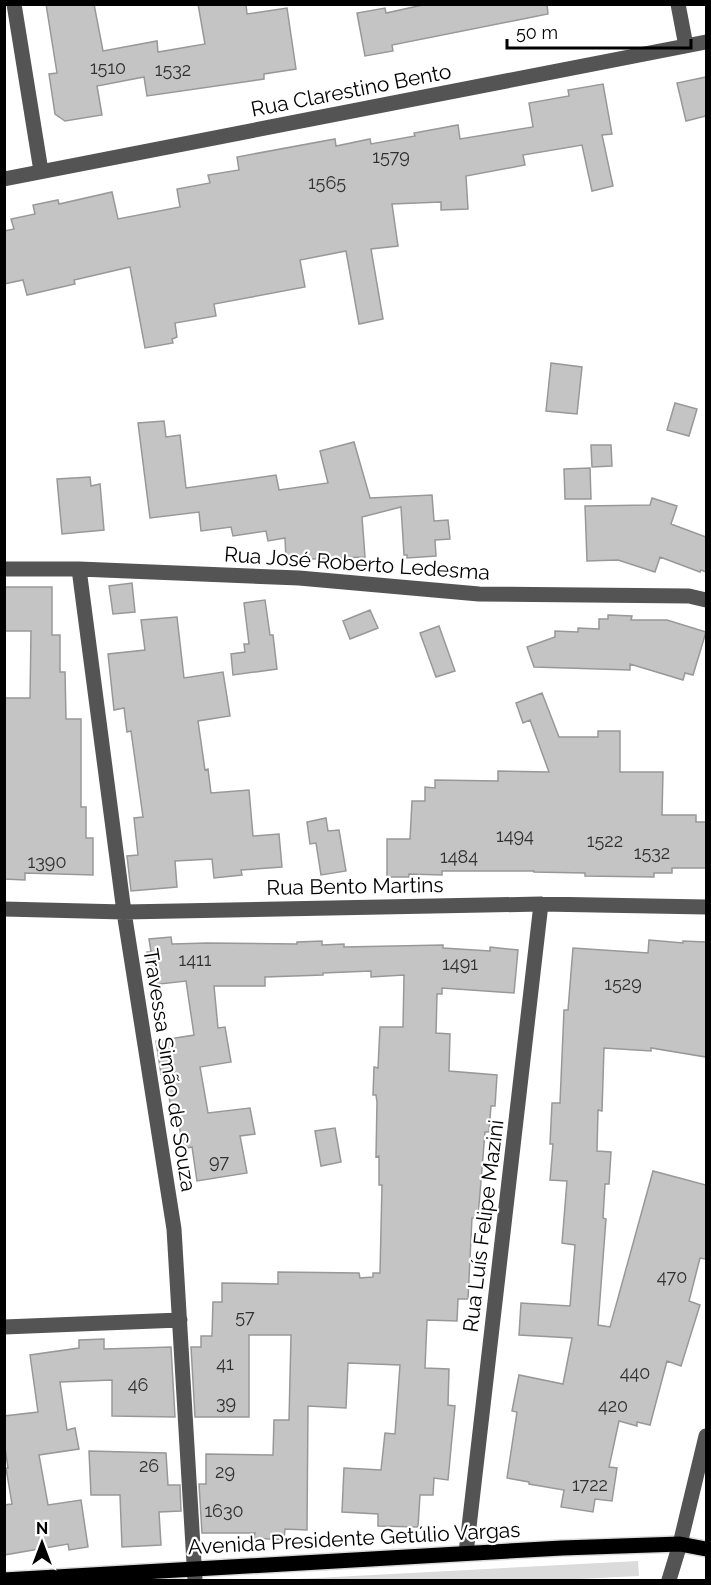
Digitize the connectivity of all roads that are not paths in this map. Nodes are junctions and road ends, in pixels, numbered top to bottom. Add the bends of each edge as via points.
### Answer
1 (14, 4) edge
2 (678, 4) edge
3 (706, 42) edge
4 (686, 46) junction
5 (41, 171) junction
6 (4, 179) edge
7 (4, 569) edge
8 (79, 569) junction
9 (706, 600) edge
10 (541, 904) junction
11 (706, 907) edge
12 (4, 909) edge
13 (124, 912) junction
14 (180, 1320) junction
15 (4, 1327) edge
16 (706, 1436) edge
17 (680, 1544) junction
18 (706, 1548) edge
19 (466, 1553) junction
20 (194, 1574) edge
21 (4, 1580) edge
22 (669, 1581) edge

1 - 5 street
2 - 4 street
3 - 4 street, Rua Clarestino Bento
4 - 5 street, Rua Clarestino Bento
5 - 6 street, Rua Clarestino Bento
7 - 8 street, Rua José Roberto Ledesma
8 - 9 street, Rua José Roberto Ledesma via 299,578 479,594
8 - 13 street, Travessa Simão de Souza
10 - 11 street, Rua Bento Martins
10 - 13 street, Rua Bento Martins
10 - 19 street, Rua Luís Felipe Mazini
12 - 13 street, Rua Bento Martins
13 - 14 street, Travessa Simão de Souza via 174,1229
14 - 15 street
14 - 20 street, Travessa Simão de Souza
16 - 17 street
17 - 18 main road, Avenida Presidente Getúlio Vargas
17 - 19 main road, Avenida Presidente Getúlio Vargas
17 - 22 street
19 - 20 main road, Avenida Presidente Getúlio Vargas
20 - 21 main road, Avenida Presidente Getúlio Vargas

